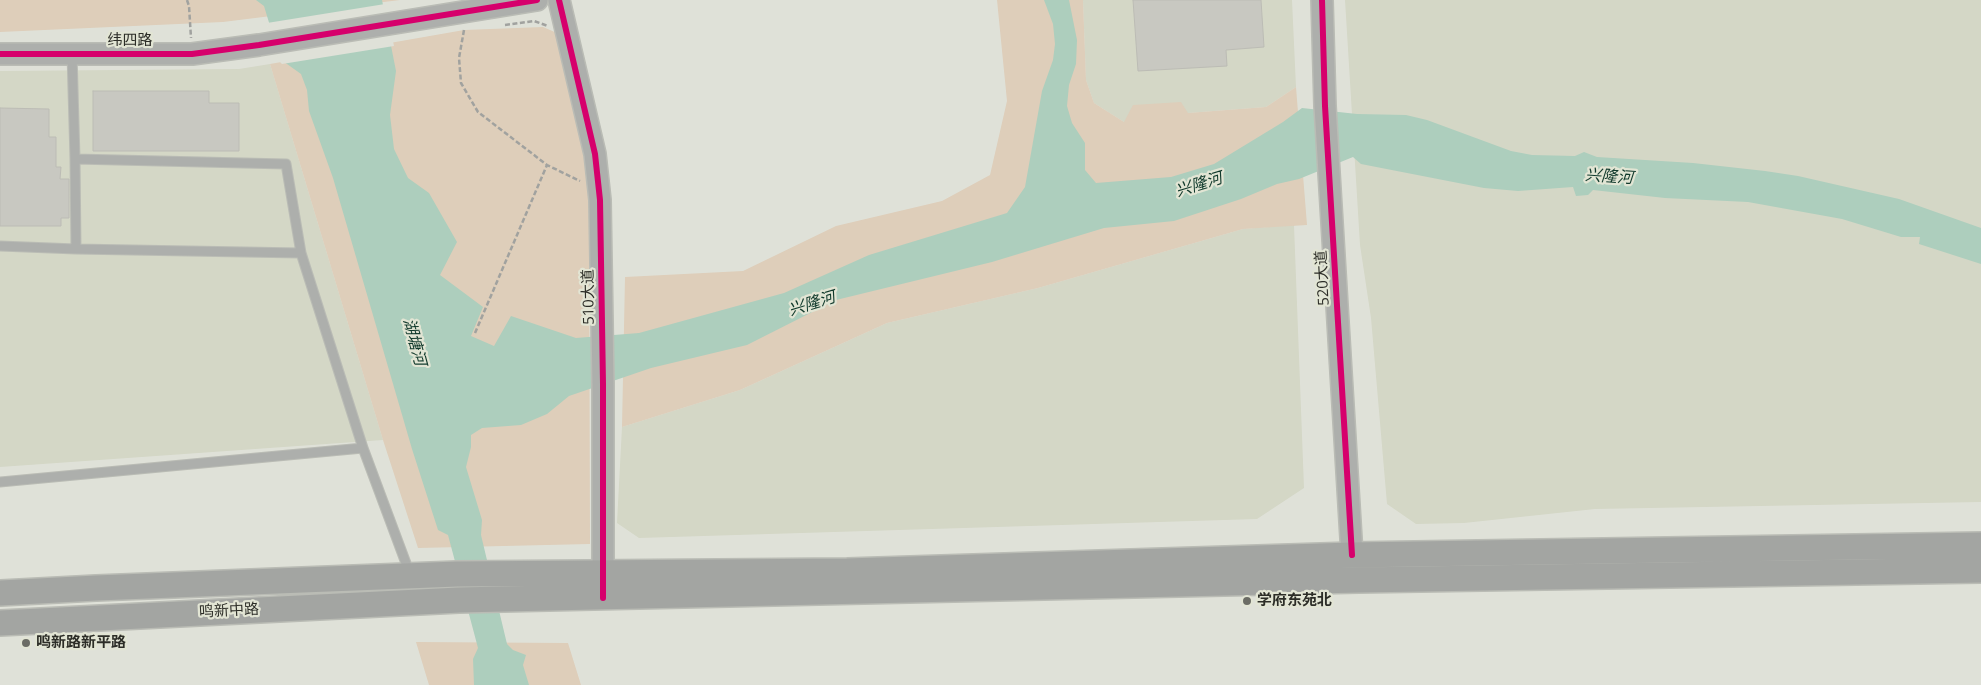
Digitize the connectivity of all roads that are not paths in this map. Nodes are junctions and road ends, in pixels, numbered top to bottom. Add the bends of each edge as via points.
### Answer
1 (537, 0) edge
2 (559, 0) edge
3 (1322, 0) edge
4 (0, 54) edge
5 (72, 54) junction
6 (75, 159) junction
7 (0, 246) edge
8 (76, 249) junction
9 (301, 253) junction
10 (363, 448) junction
11 (0, 482) edge
12 (1981, 546) edge
13 (1352, 555) junction
14 (1981, 570) edge
15 (603, 573) junction
16 (411, 576) junction
17 (0, 594) edge
18 (603, 598) junction
19 (0, 623) edge

1 - 5 street, 纬四路 via 192,54
2 - 15 street, 510大道 via 594,154 600,200 604,384
3 - 13 street, 520大道
4 - 5 street, 纬四路
5 - 6 lane
6 - 8 lane
6 - 9 lane via 286,164
7 - 8 lane
8 - 9 lane
9 - 10 lane
10 - 11 lane
10 - 16 lane
12 - 13 main road, 鸣新中路
13 - 15 main road, 鸣新中路 via 847,572
14 - 18 main road, 鸣新中路 via 1359,580
15 - 16 main road, 鸣新中路
15 - 18 street, 510大道
16 - 17 main road, 鸣新中路
18 - 19 main road, 鸣新中路 via 459,600

